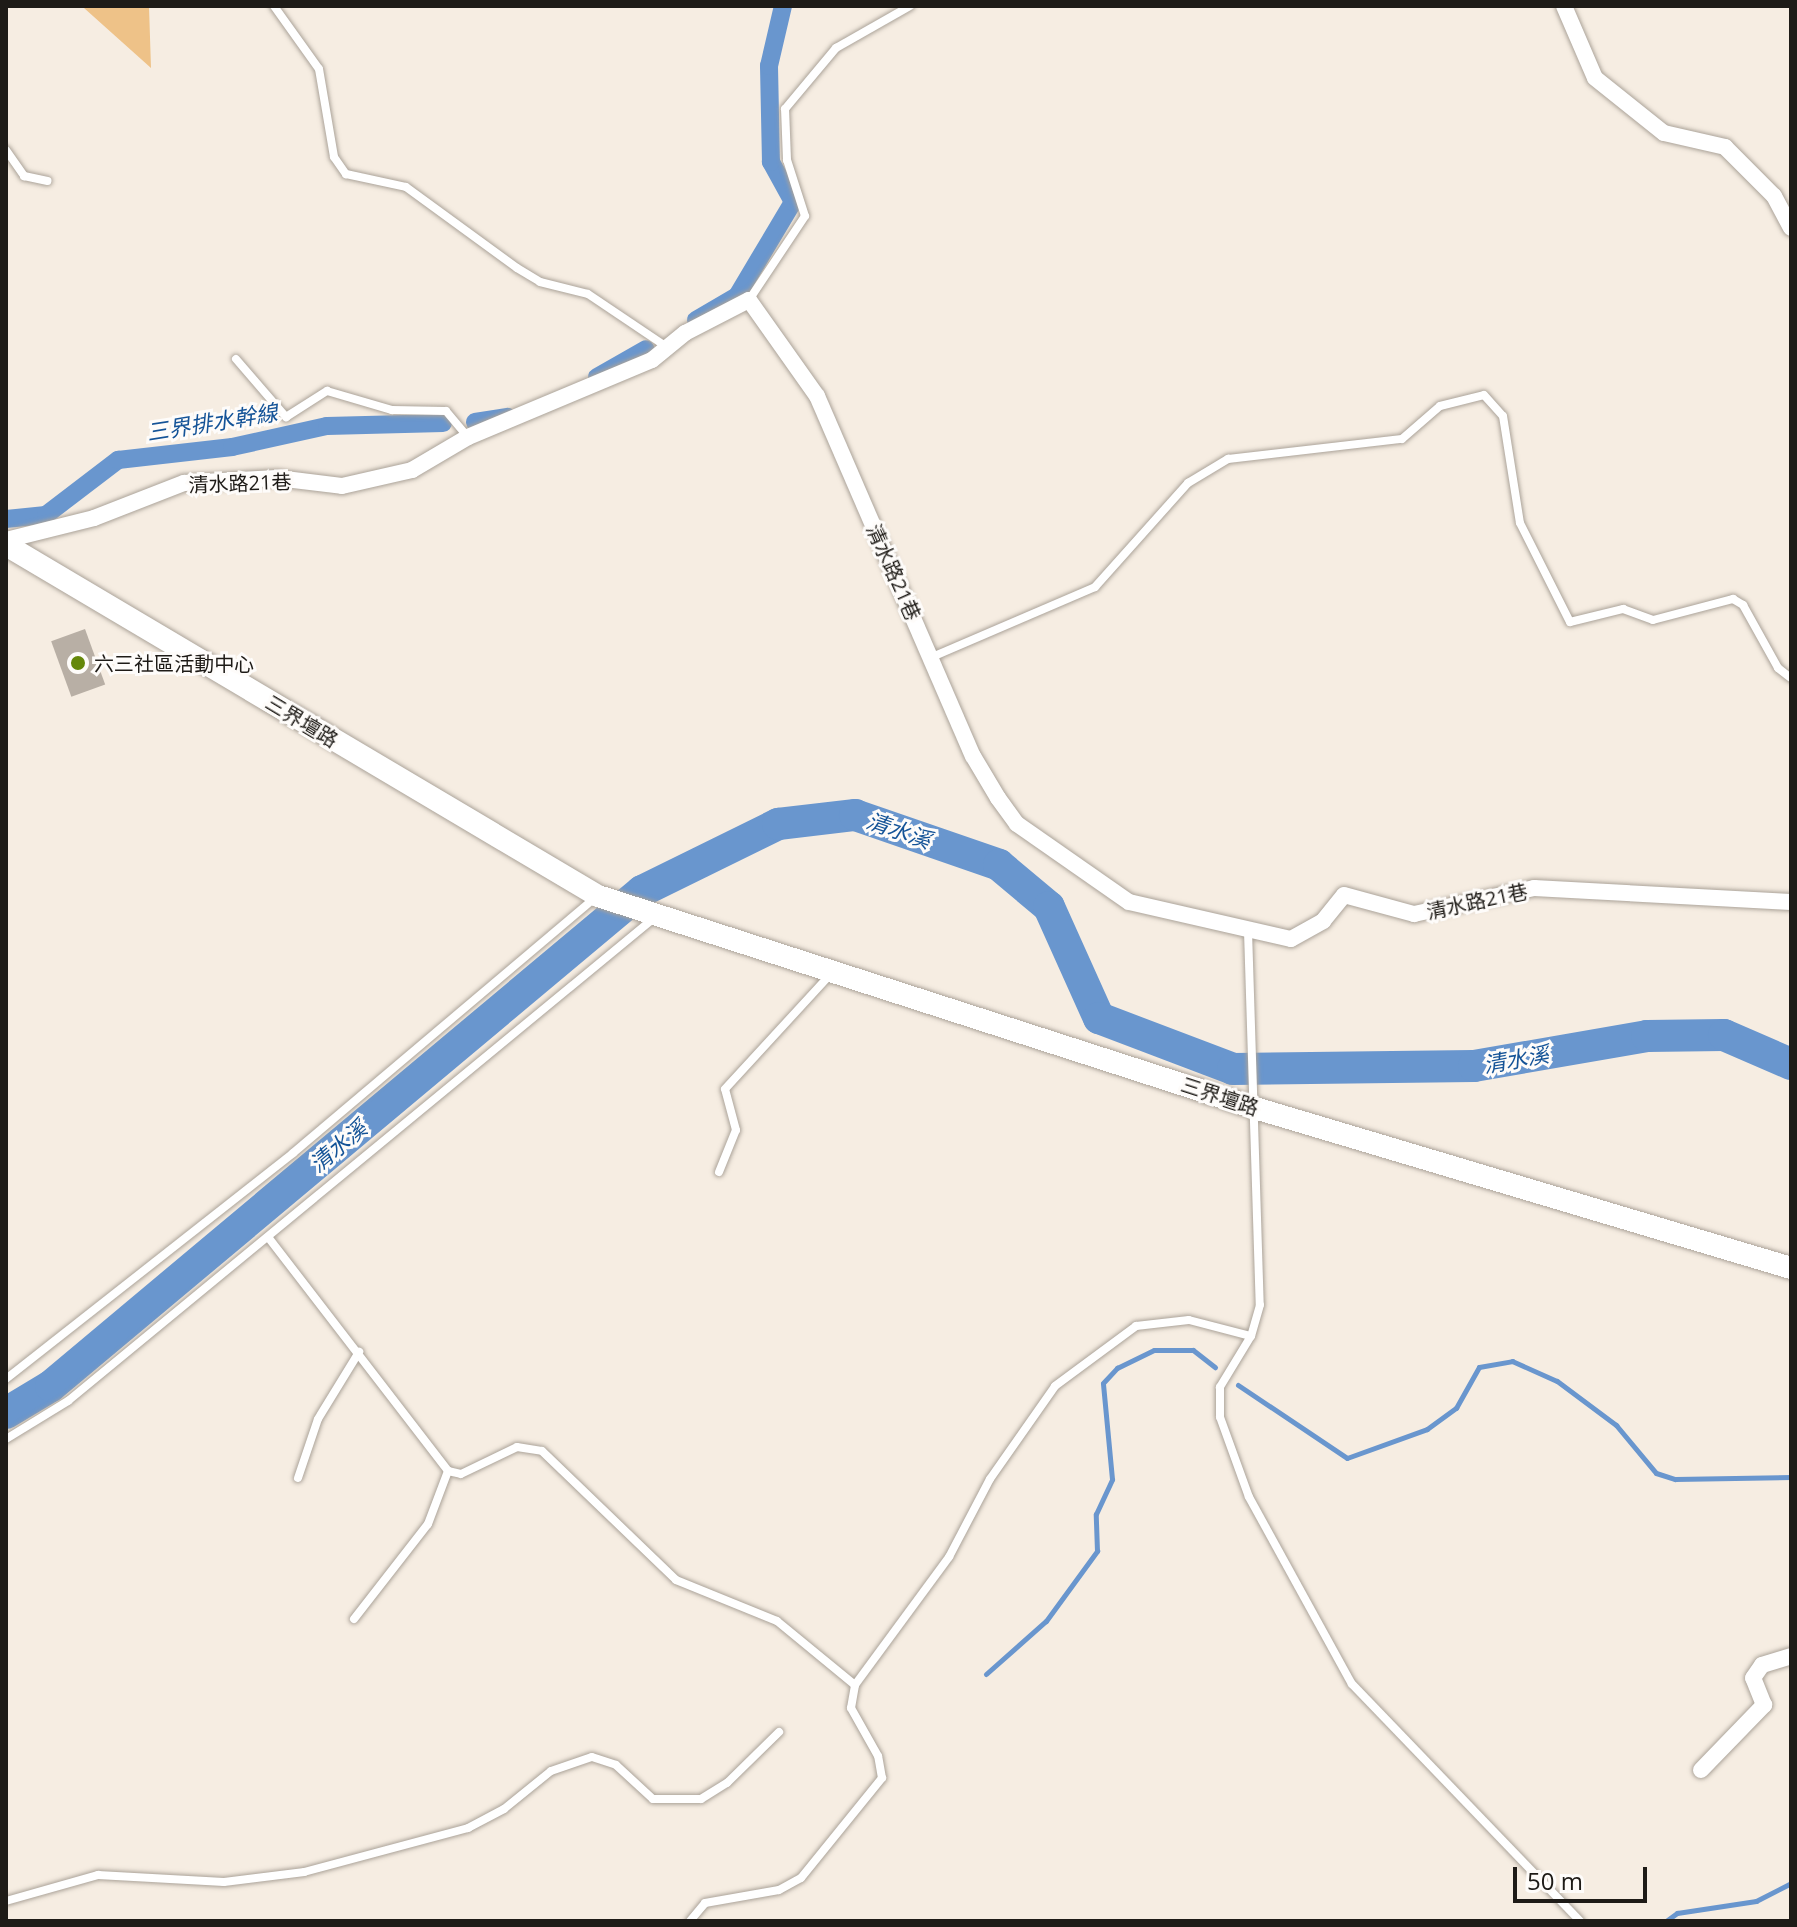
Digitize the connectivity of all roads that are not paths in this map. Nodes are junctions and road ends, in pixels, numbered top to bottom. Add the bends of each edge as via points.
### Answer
1 (274, 6) edge
2 (910, 6) edge
3 (1564, 6) edge
4 (6, 150) edge
5 (47, 181) dead end
6 (1791, 228) edge
7 (749, 300) junction
8 (668, 347) junction
9 (236, 359) dead end
10 (468, 437) junction
11 (6, 543) edge
12 (932, 657) junction
13 (1791, 678) edge
14 (598, 896) junction
15 (1791, 902) edge
16 (653, 918) junction
17 (1248, 931) junction
18 (833, 971) junction
19 (1255, 1107) junction
20 (719, 1172) dead end
21 (268, 1237) junction
22 (1791, 1268) edge
23 (1251, 1336) junction
24 (359, 1352) junction
25 (6, 1379) edge
26 (6, 1439) edge
27 (448, 1471) junction
28 (298, 1478) dead end
29 (354, 1619) dead end
30 (1791, 1656) edge
31 (855, 1685) junction
32 (779, 1732) dead end
33 (1701, 1770) dead end
34 (6, 1901) edge
35 (690, 1921) edge
36 (1580, 1921) edge

1 - 8 lane via 319,69 334,157 346,174 406,187 529,275 588,294
2 - 7 lane via 836,48 785,109 787,160 805,216
3 - 6 street via 1595,78 1664,133 1725,147 1774,196
4 - 5 lane via 24,176
7 - 8 street, 清水路21巷
7 - 12 street, 清水路21巷 via 817,396
8 - 10 street, 清水路21巷 via 652,360
9 - 10 lane via 276,412 286,417 298,416 314,396 327,391 392,410 446,411
10 - 11 street, 清水路21巷 via 412,470 373,482 342,486 277,478 184,483 107,514
11 - 14 street, 三界壇路
12 - 13 lane via 1095,587 1188,483 1228,459 1402,439 1440,406 1484,395 1503,416 1520,523 1570,622 1623,609 1653,620 1733,599 1743,605 1778,668
12 - 17 street, 清水路21巷 via 973,756 1017,824 1129,902
14 - 16 street, 三界壇路
14 - 25 lane via 293,1153
15 - 17 street, 清水路21巷 via 1534,888 1414,914 1344,895 1304,935
16 - 18 street, 三界壇路
16 - 21 lane
17 - 19 lane
18 - 19 street, 三界壇路
18 - 20 lane via 725,1089 736,1130
19 - 22 street, 三界壇路
19 - 23 lane via 1252,1189 1260,1305
21 - 24 lane
21 - 26 lane via 68,1401
23 - 31 lane via 1189,1320 1136,1326 1055,1386 990,1479 949,1557
23 - 36 lane via 1220,1387 1220,1417 1249,1497 1352,1684
24 - 27 lane
24 - 28 lane via 318,1419
27 - 29 lane via 428,1524
27 - 31 lane via 461,1474 517,1447 542,1451 676,1580 777,1621
30 - 33 street via 1762,1665 1753,1678 1764,1705
31 - 35 lane via 851,1708 878,1756 882,1778 801,1878 779,1890 705,1903
32 - 34 lane via 727,1783 701,1799 653,1799 616,1765 592,1757 551,1771 468,1828 304,1872 224,1882 98,1875

